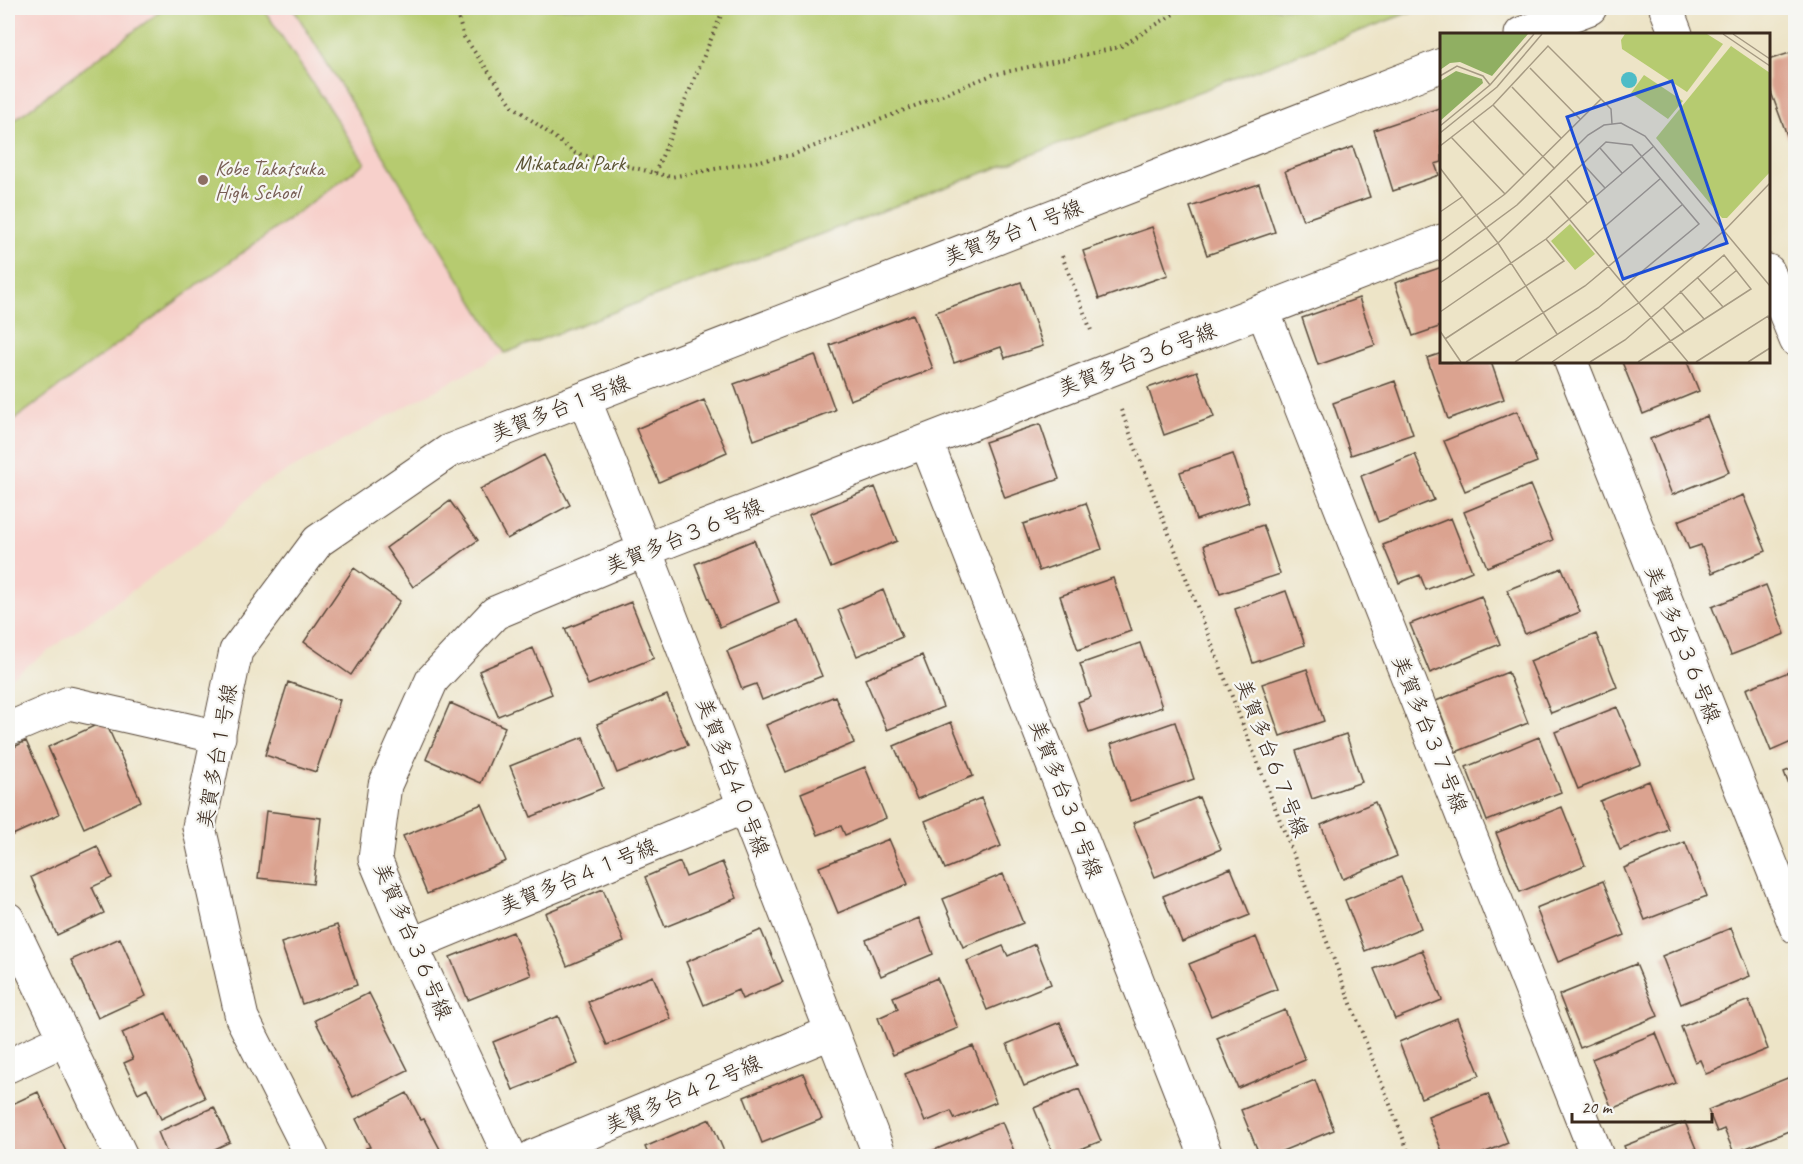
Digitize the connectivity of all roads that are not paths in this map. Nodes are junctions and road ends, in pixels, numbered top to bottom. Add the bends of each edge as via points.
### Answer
1 (1590, 8) edge
2 (1666, 8) edge
3 (1524, 33) edge
4 (1676, 33) edge
5 (1440, 66) edge
6 (1440, 242) edge
7 (1770, 276) edge
8 (1263, 311) junction
9 (1796, 340) edge
10 (1571, 363) edge
11 (584, 399) junction
12 (926, 441) junction
13 (645, 550) junction
14 (8, 729) edge
15 (219, 737) junction
16 (744, 807) junction
17 (8, 919) edge
18 (1796, 927) edge
19 (411, 945) junction
20 (832, 1032) junction
21 (65, 1039) junction
22 (8, 1066) edge
23 (121, 1156) edge
24 (312, 1156) edge
25 (510, 1156) edge
26 (534, 1156) edge
27 (880, 1156) edge
28 (1206, 1156) edge
29 (1597, 1156) edge

1 - 3 street
2 - 4 street
5 - 11 street, 美賀多台１号線
6 - 8 street, 美賀多台３６号線
7 - 9 street
8 - 12 street, 美賀多台３６号線
8 - 29 street, 美賀多台３７号線
10 - 18 street, 美賀多台３６号線
11 - 13 street, 美賀多台４０号線
11 - 15 street, 美賀多台１号線 via 449,451 318,541 236,651
12 - 13 street, 美賀多台３６号線
12 - 28 street, 美賀多台３９号線
13 - 16 street, 美賀多台４０号線
13 - 19 street, 美賀多台３６号線 via 495,613 432,680 385,784 375,859
14 - 15 street via 69,703
15 - 24 street, 美賀多台１号線 via 199,827 242,1018
16 - 19 street, 美賀多台４１号線
16 - 20 street, 美賀多台４０号線
17 - 21 street
19 - 25 street, 美賀多台３６号線
20 - 26 street, 美賀多台４２号線
20 - 27 street, 美賀多台４０号線
21 - 22 street
21 - 23 street

